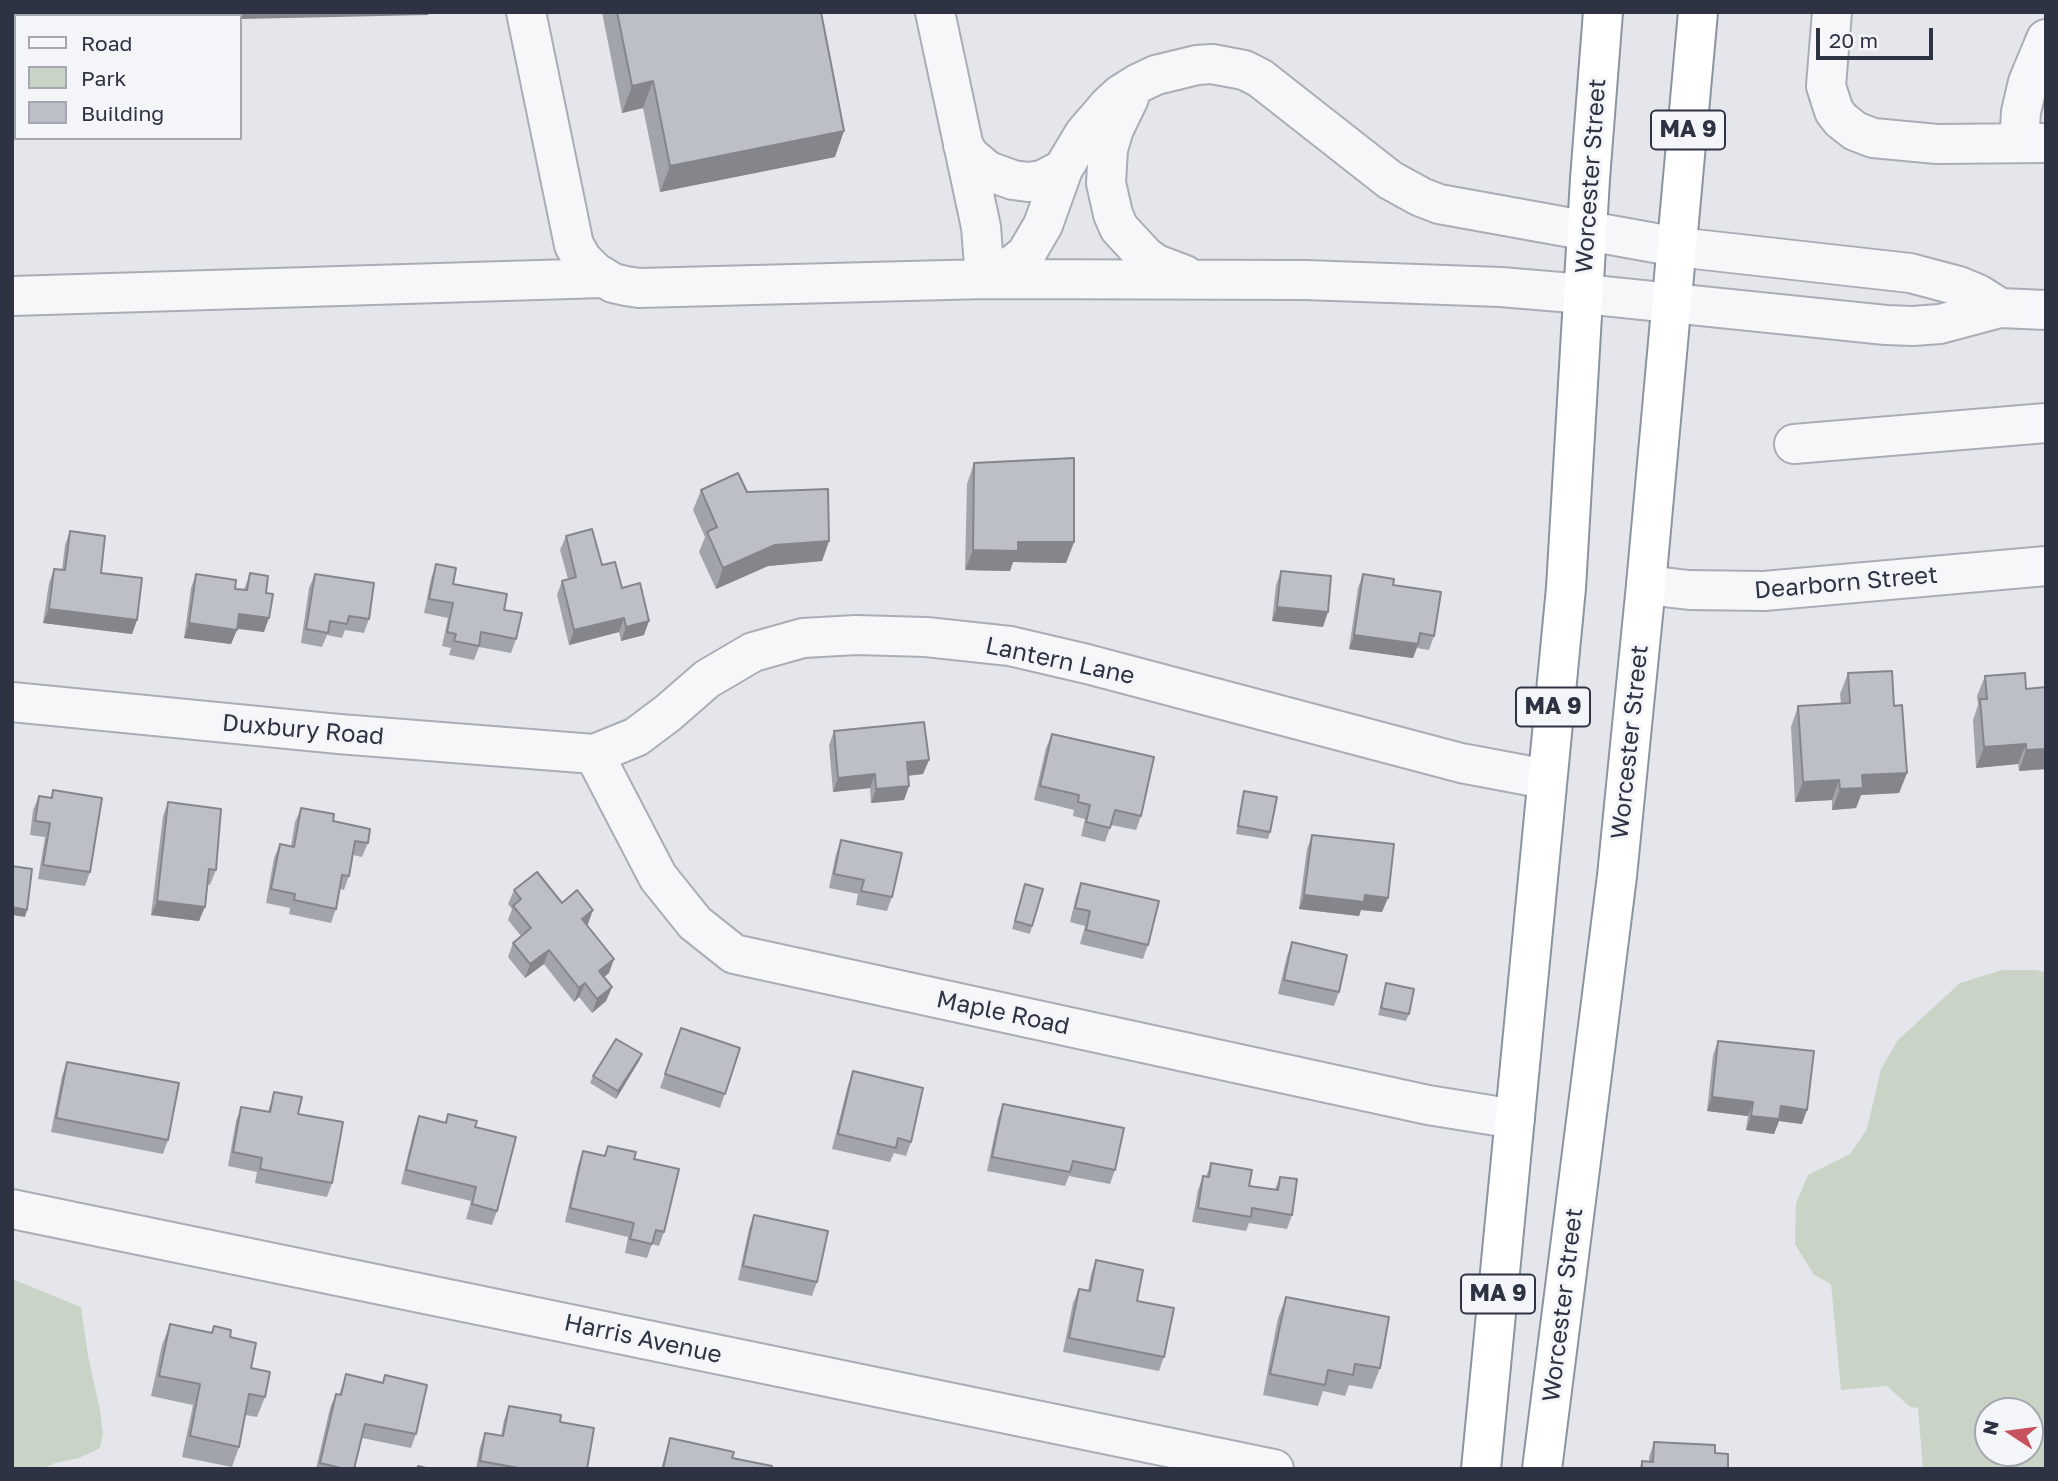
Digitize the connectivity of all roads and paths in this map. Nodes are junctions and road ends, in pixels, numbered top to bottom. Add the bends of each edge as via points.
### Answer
1 (526, 12) edge
2 (935, 12) edge
3 (1603, 12) edge
4 (1698, 12) edge
5 (1832, 12) edge
6 (2046, 39) edge
7 (1137, 84) junction
8 (2032, 143) edge
9 (963, 145) junction
10 (1063, 169) junction
11 (1587, 231) junction
12 (1677, 247) junction
13 (603, 278) junction
14 (985, 279) junction
15 (1205, 279) junction
16 (1584, 293) junction
17 (12, 296) edge
18 (1672, 303) junction
19 (2000, 308) junction
20 (2046, 310) edge
21 (2046, 423) edge
22 (1794, 444) dead end
23 (2046, 566) edge
24 (1646, 585) junction
25 (12, 702) edge
26 (594, 754) junction
27 (1546, 779) junction
28 (1516, 1119) junction
29 (12, 1209) edge
30 (1274, 1469) edge
31 (1481, 1469) edge
32 (1542, 1469) edge

1 - 13 street via 570,234 582,259
2 - 9 street
3 - 11 highway, Worcester Street / MA 9
4 - 12 highway, Worcester Street / MA 9
5 - 8 street via 1826,86 1830,104 1848,127 1873,138 1924,143
6 - 8 street via 2021,112
7 - 10 street via 1096,120
7 - 11 street via 1197,65 1244,70 1273,86 1390,180 1421,197
7 - 15 street via 1108,149 1106,183 1113,214 1127,238 1156,264
9 - 10 street via 988,171 1013,180 1042,180
9 - 14 street via 981,227
10 - 14 street via 1043,225 1026,254
11 - 12 street
11 - 16 highway, Worcester Street / MA 9
12 - 18 highway, Worcester Street / MA 9
12 - 19 street via 1910,273 1959,286
13 - 14 street via 639,288
13 - 17 street
14 - 15 street
15 - 16 street
16 - 18 street
16 - 27 highway, Worcester Street / MA 9 via 1567,576
18 - 19 street via 1913,326 1940,324
18 - 24 highway, Worcester Street / MA 9
19 - 20 street
21 - 22 street
23 - 24 street, Dearborn Street via 1764,591
24 - 32 highway, Worcester Street / MA 9 via 1607,964
25 - 26 street, Duxbury Road
26 - 27 street, Lantern Lane via 636,737 707,679 753,652 803,638 902,636 1010,646 1461,763
26 - 28 street, Maple Road via 658,877 695,923 734,954 1428,1105
27 - 28 highway, Worcester Street / MA 9
28 - 31 highway, Worcester Street / MA 9
29 - 30 street, Harris Avenue

